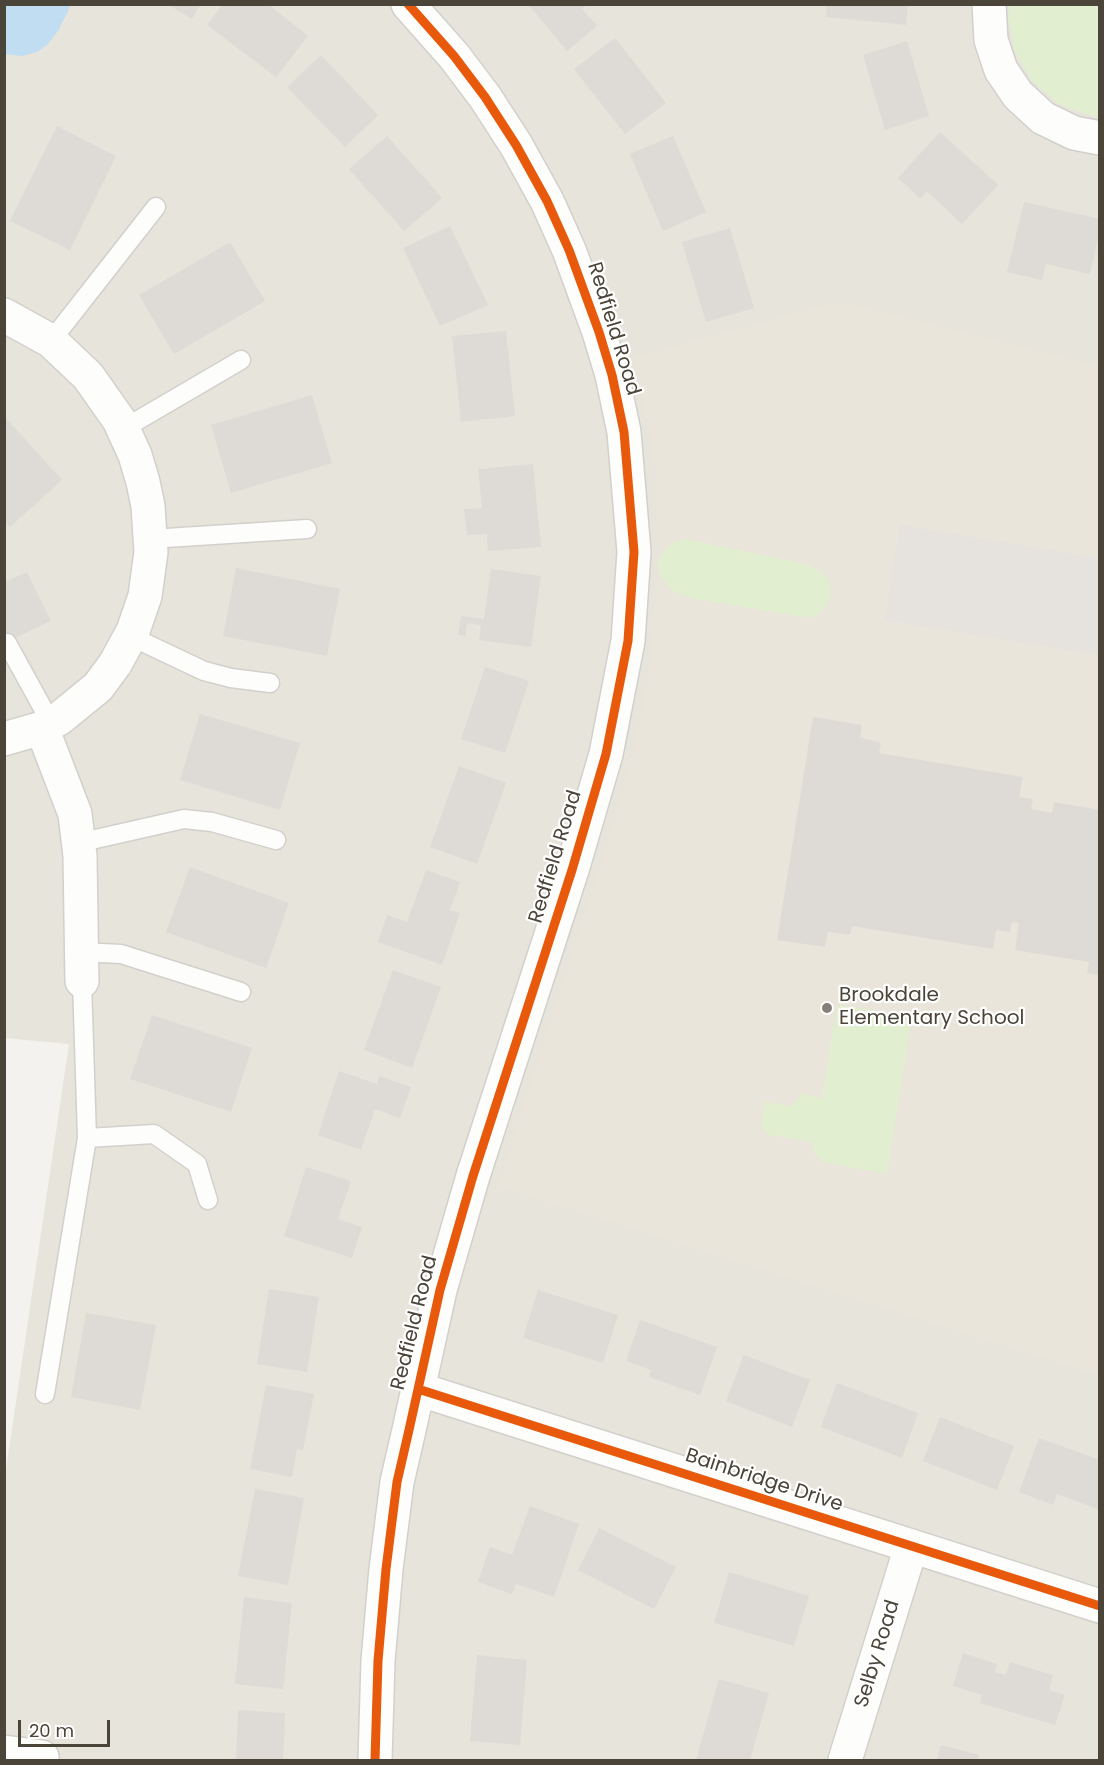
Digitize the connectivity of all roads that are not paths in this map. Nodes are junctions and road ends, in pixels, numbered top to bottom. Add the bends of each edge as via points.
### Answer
1 (408, 4) edge
2 (989, 4) edge
3 (1100, 138) edge
4 (156, 207) dead end
5 (4, 315) edge
6 (51, 341) junction
7 (241, 360) dead end
8 (123, 429) junction
9 (307, 530) dead end
10 (150, 539) junction
11 (130, 636) junction
12 (6, 643) dead end
13 (270, 683) dead end
14 (47, 725) junction
15 (4, 739) edge
16 (276, 840) dead end
17 (78, 843) junction
18 (81, 967) junction
19 (241, 992) dead end
20 (87, 1138) junction
21 (208, 1200) dead end
22 (418, 1389) junction
23 (45, 1394) dead end
24 (911, 1547) junction
25 (1100, 1606) edge
26 (4, 1752) edge
27 (41, 1761) edge
28 (375, 1761) edge
29 (845, 1761) edge

1 - 22 street, Redfield Road via 492,106 547,201 569,250 612,375 624,432 634,552 628,641 606,753 470,1187 440,1290
2 - 3 street via 991,40 1001,70 1018,95 1043,118 1074,133
4 - 6 lane
5 - 6 street
6 - 8 street via 88,376
7 - 8 lane
8 - 10 street via 143,482
9 - 10 lane
10 - 11 street via 145,596
11 - 13 lane via 204,671
11 - 14 street via 98,687
12 - 14 lane
14 - 15 street
14 - 17 street via 75,814
16 - 17 lane via 212,822 184,819
17 - 18 street
18 - 19 lane via 121,954
18 - 20 lane
20 - 21 lane via 154,1134 197,1164
20 - 23 lane
22 - 24 street, Bainbridge Drive
22 - 28 street, Redfield Road via 398,1482 386,1569
24 - 25 street, Bainbridge Drive
24 - 29 street, Selby Road
26 - 27 street via 42,1757

